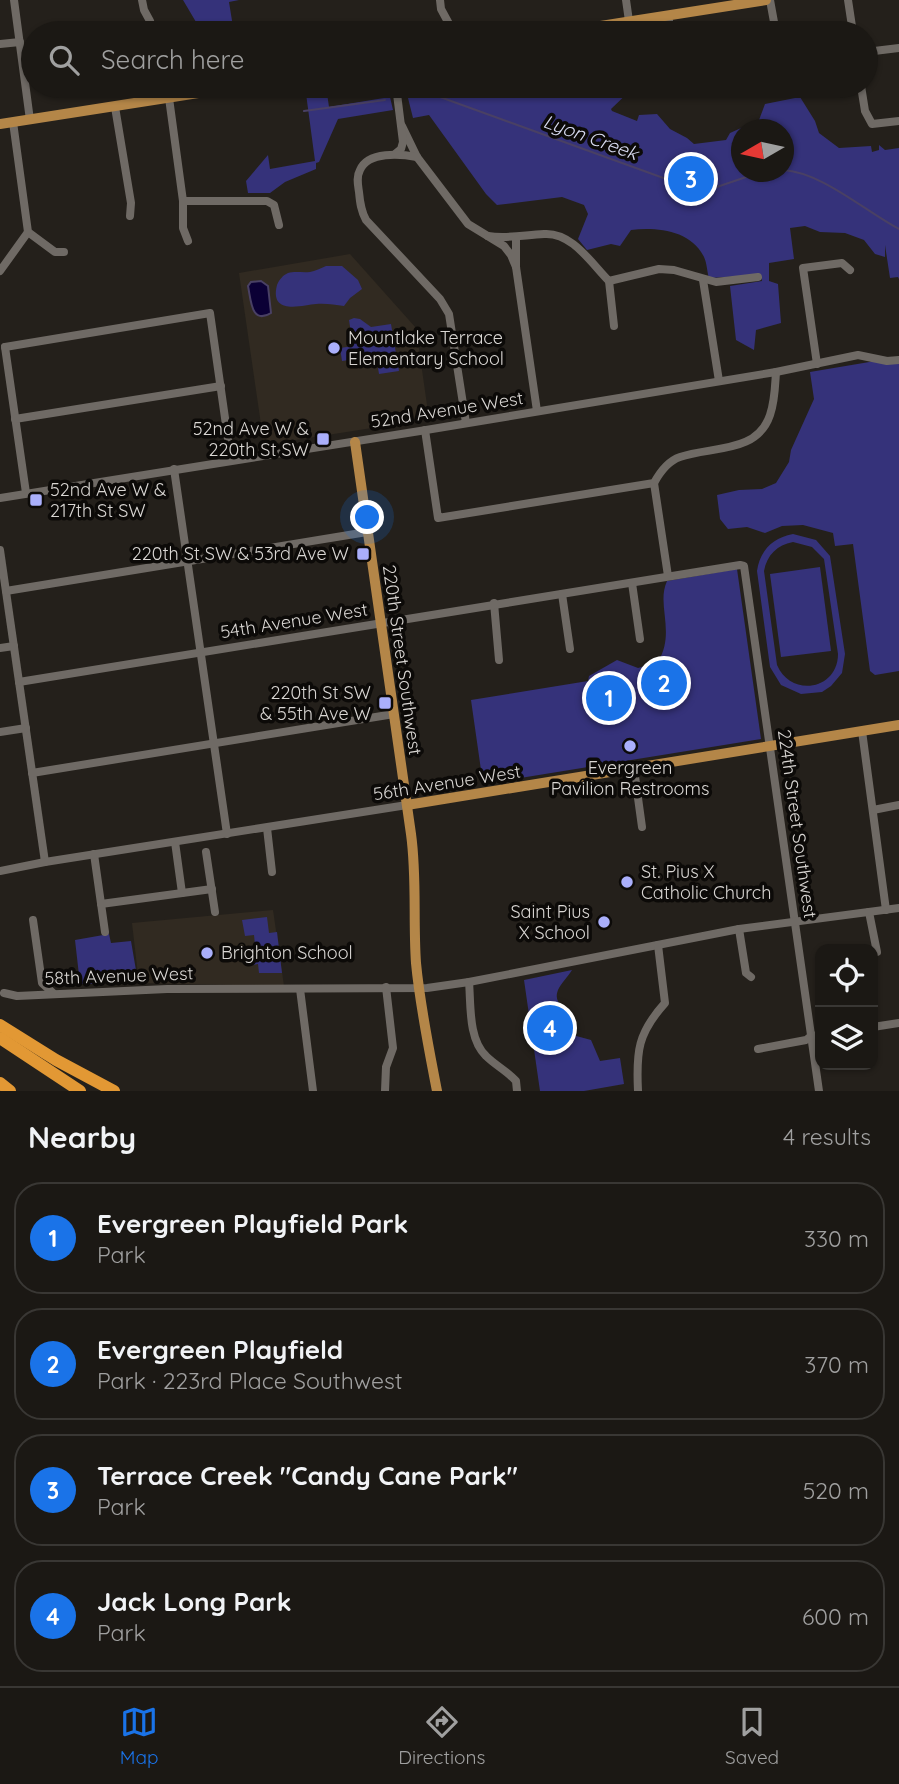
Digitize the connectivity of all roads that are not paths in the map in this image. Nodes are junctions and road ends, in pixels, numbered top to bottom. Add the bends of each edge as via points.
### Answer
1 (14, 0) edge
2 (142, 0) edge
3 (440, 0) edge
4 (626, 0) edge
5 (768, 0) edge
6 (848, 0) edge
7 (709, 4) edge
8 (668, 16) junction
9 (150, 21) dead end
10 (448, 21) edge
11 (629, 21) joint
12 (669, 21) edge
13 (773, 21) edge
14 (851, 21) edge
15 (20, 42) junction
16 (0, 44) edge
17 (899, 48) edge
18 (21, 50) edge
19 (878, 50) edge
20 (27, 98) edge
21 (169, 98) joint
22 (398, 98) edge
23 (862, 98) edge
24 (115, 107) junction
25 (30, 120) junction
26 (899, 121) edge
27 (13, 122) junction
28 (0, 124) edge
29 (402, 126) junction
30 (394, 154) junction
31 (417, 158) junction
32 (183, 201) junction
33 (130, 216) dead end
34 (279, 225) dead end
35 (27, 232) junction
36 (488, 236) junction
37 (516, 238) junction
38 (188, 242) dead end
39 (64, 252) dead end
40 (516, 268) junction
41 (850, 270) dead end
42 (0, 271) edge
43 (758, 276) dead end
44 (703, 280) junction
45 (609, 281) junction
46 (614, 326) dead end
47 (2, 345) edge
48 (899, 360) edge
49 (817, 364) junction
50 (776, 372) junction
51 (719, 381) junction
52 (221, 386) junction
53 (537, 411) junction
54 (15, 419) junction
55 (466, 423) junction
56 (425, 430) junction
57 (355, 442) junction
58 (232, 460) junction
59 (174, 469) junction
60 (654, 483) junction
61 (26, 493) junction
62 (0, 498) edge
63 (368, 532) junction
64 (0, 550) edge
65 (187, 562) junction
66 (740, 565) joint
67 (2, 573) edge
68 (668, 576) junction
69 (632, 583) junction
70 (6, 591) junction
71 (562, 594) junction
72 (494, 603) junction
73 (382, 623) junction
74 (640, 639) dead end
75 (14, 646) junction
76 (0, 649) edge
77 (570, 649) dead end
78 (200, 653) junction
79 (499, 660) dead end
80 (19, 682) junction
81 (394, 714) junction
82 (899, 725) edge
83 (26, 727) junction
84 (862, 731) junction
85 (0, 732) edge
86 (214, 744) junction
87 (771, 746) junction
88 (634, 769) junction
89 (32, 773) junction
90 (407, 805) junction
91 (899, 806) edge
92 (873, 810) junction
93 (642, 827) dead end
94 (267, 828) junction
95 (227, 834) junction
96 (175, 842) junction
97 (206, 852) dead end
98 (94, 854) junction
99 (45, 862) junction
100 (0, 871) edge
101 (272, 872) dead end
102 (212, 889) junction
103 (182, 892) junction
104 (101, 904) junction
105 (899, 908) edge
106 (886, 909) junction
107 (215, 912) dead end
108 (869, 912) junction
109 (33, 920) dead end
110 (795, 921) junction
111 (739, 929) junction
112 (105, 932) dead end
113 (876, 944) edge
114 (658, 946) junction
115 (751, 977) dead end
116 (469, 982) junction
117 (386, 987) junction
118 (419, 988) junction
119 (300, 989) junction
120 (4, 993) dead end
121 (53, 993) junction
122 (899, 1023) edge
123 (0, 1026) edge
124 (878, 1026) edge
125 (815, 1030) edge
126 (815, 1036) edge
127 (0, 1038) edge
128 (758, 1049) dead end
129 (818, 1070) edge
130 (0, 1083) edge
131 (10, 1091) edge
132 (80, 1091) edge
133 (114, 1091) edge
134 (313, 1091) edge
135 (386, 1091) edge
136 (437, 1091) edge
137 (517, 1091) edge
138 (638, 1091) edge
139 (819, 1091) edge

1 - 15 street
2 - 9 street
3 - 10 street
4 - 11 street
5 - 7 main road
5 - 13 street
6 - 14 street
7 - 8 main road
8 - 11 main road
8 - 12 street
15 - 16 street
15 - 18 street
17 - 19 street
20 - 25 street
21 - 24 main road
21 - 32 street
22 - 29 street
23 - 26 street via 872,124
24 - 25 main road
24 - 33 street
25 - 27 main road
27 - 28 main road
27 - 35 street
29 - 30 street via 403,146
29 - 31 street
30 - 31 street
30 - 55 street via 360,167 361,210 449,314
31 - 36 street via 468,224
32 - 34 street via 267,201 274,205
32 - 38 street
35 - 39 street via 55,252
35 - 42 street
36 - 37 street
36 - 40 street via 504,246
37 - 40 street
37 - 45 street via 557,234 569,240
40 - 53 street
41 - 49 street via 842,263 803,268
43 - 44 street
44 - 45 street via 688,273 659,270
44 - 51 street
45 - 46 street
47 - 52 street via 210,313
47 - 54 street
48 - 49 street, 52nd Avenue West via 858,355
49 - 50 street, 52nd Avenue West
50 - 51 street, 52nd Avenue West
50 - 60 street via 769,419 753,438 726,449 680,457 660,472
51 - 53 street, 52nd Avenue West
52 - 54 street
52 - 58 street
53 - 55 street, 52nd Avenue West
54 - 61 street
55 - 56 street, 52nd Avenue West
56 - 57 street, 52nd Avenue West
56 - 60 street via 438,518
57 - 58 street, 52nd Avenue West
57 - 63 main road, 220th Street Southwest
58 - 59 street, 52nd Avenue West
59 - 61 street, 52nd Avenue West
59 - 65 street
60 - 68 street
61 - 62 street, 52nd Avenue West
63 - 65 street
63 - 73 main road, 220th Street Southwest
64 - 67 street
65 - 70 street
65 - 78 street
66 - 68 street, 54th Avenue West
66 - 87 street, 224th Street Southwest via 746,572
67 - 70 street
68 - 69 street, 54th Avenue West
69 - 71 street, 54th Avenue West
69 - 74 street
70 - 75 street
71 - 72 street, 54th Avenue West
71 - 77 street
72 - 73 street, 54th Avenue West
72 - 79 street
73 - 78 street, 54th Avenue West
73 - 81 main road, 220th Street Southwest
75 - 76 street
75 - 80 street
78 - 80 street, 54th Avenue West
78 - 86 street
80 - 83 street
81 - 86 street
81 - 90 main road, 220th Street Southwest
82 - 84 main road, 56th Avenue West
83 - 85 street
83 - 89 street
84 - 87 main road, 56th Avenue West
84 - 92 street
86 - 89 street
86 - 95 street
87 - 88 main road, 56th Avenue West
87 - 110 street, 224th Street Southwest
88 - 90 main road, 56th Avenue West
88 - 93 street
89 - 99 street
90 - 94 street, 56th Avenue West
90 - 118 main road, 220th Street Southwest
91 - 92 street
92 - 106 street
94 - 95 street, 56th Avenue West
94 - 101 street
95 - 96 street, 56th Avenue West
96 - 98 street, 56th Avenue West
96 - 103 street
97 - 102 street
98 - 99 street, 56th Avenue West
98 - 104 street
99 - 100 street, 56th Avenue West
102 - 103 street
102 - 107 street
103 - 104 street
104 - 112 street
105 - 106 street, 58th Avenue West
106 - 108 street, 58th Avenue West
108 - 110 street, 58th Avenue West
108 - 113 street
109 - 121 street via 42,983
110 - 111 street, 58th Avenue West
110 - 125 street, 224th Street Southwest
111 - 114 street, 58th Avenue West
111 - 115 street via 746,973
114 - 116 street, 58th Avenue West
114 - 138 street via 665,1003 639,1042
116 - 118 street, 58th Avenue West
116 - 137 street via 477,1043 516,1080
117 - 118 street, 58th Avenue West
117 - 119 street, 58th Avenue West
117 - 135 street via 393,1048 386,1067
118 - 136 main road, 220th Street Southwest
119 - 121 street, 58th Avenue West
119 - 134 street
120 - 121 street, 58th Avenue West
122 - 124 street
123 - 133 highway
126 - 128 street
127 - 132 highway
129 - 139 street, 224th Street Southwest
130 - 131 highway

